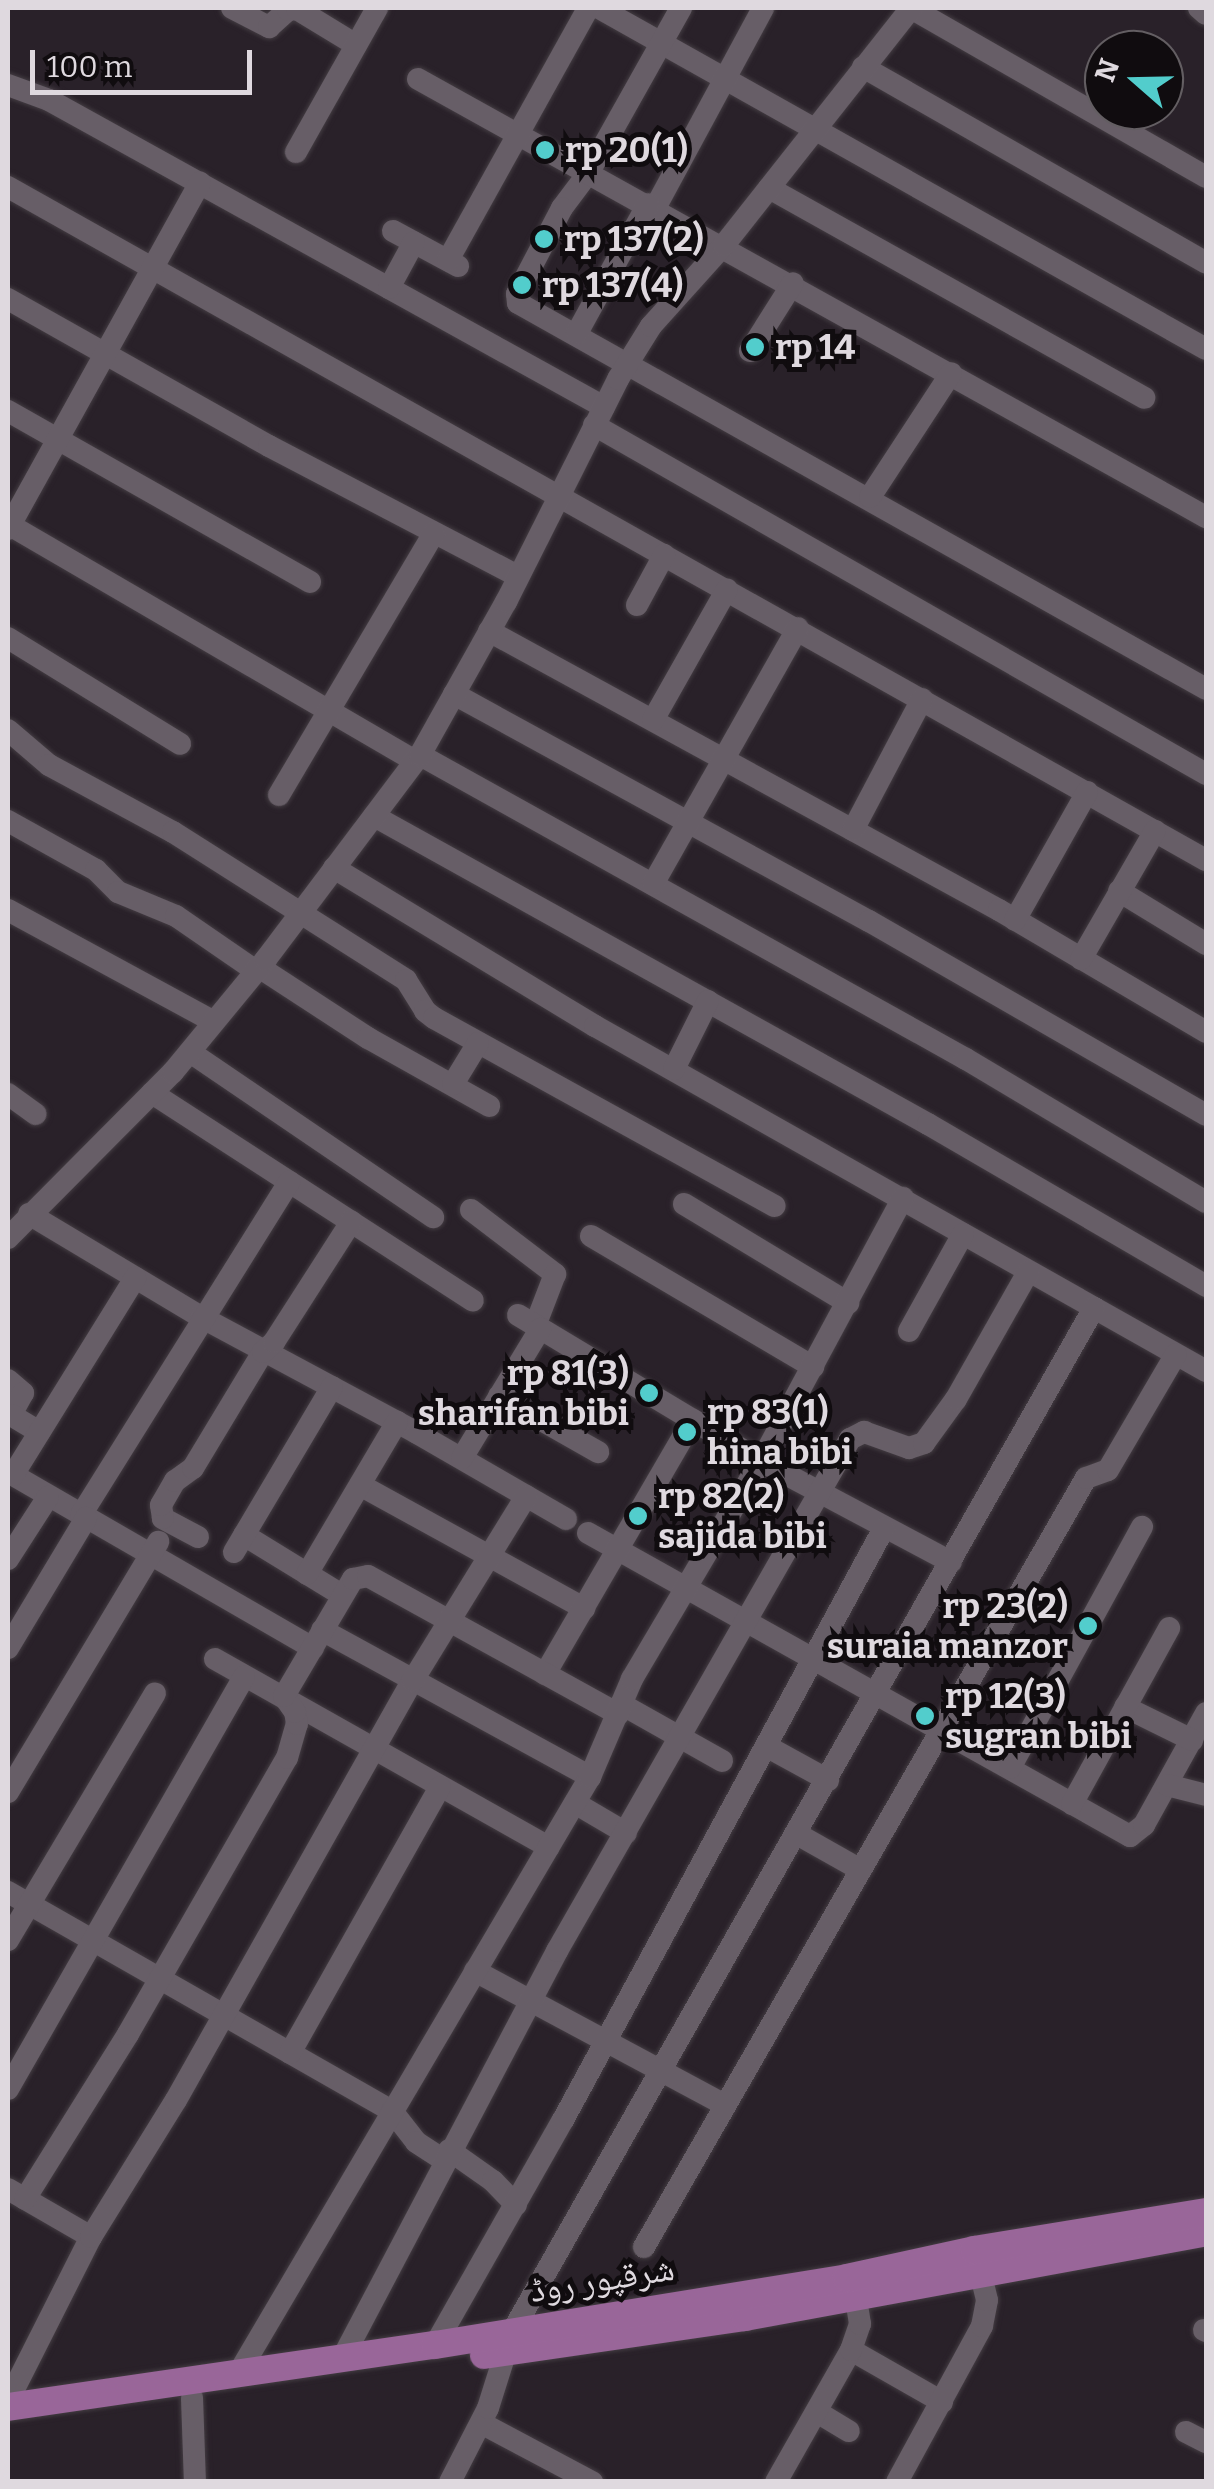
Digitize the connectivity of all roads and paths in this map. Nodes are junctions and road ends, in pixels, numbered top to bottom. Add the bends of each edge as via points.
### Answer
1 (232, 8) edge
2 (377, 8) edge
3 (588, 8) edge
4 (599, 8) edge
5 (681, 8) edge
6 (763, 8) edge
7 (911, 8) edge
8 (1199, 8) edge
9 (1206, 14) edge
10 (662, 42) junction
11 (356, 45) junction
12 (863, 68) junction
13 (418, 79) dead end
14 (724, 80) junction
15 (8, 85) edge
16 (814, 130) junction
17 (517, 133) junction
18 (296, 152) dead end
19 (589, 172) junction
20 (1206, 177) edge
21 (200, 183) junction
22 (8, 187) edge
23 (769, 188) junction
24 (652, 206) junction
25 (393, 231) dead end
26 (414, 242) junction
27 (724, 245) junction
28 (1206, 263) edge
29 (152, 268) junction
30 (793, 284) junction
31 (390, 288) junction
32 (8, 299) edge
33 (577, 333) junction
34 (1206, 349) edge
35 (750, 351) dead end
36 (105, 353) junction
37 (629, 361) junction
38 (951, 373) junction
39 (1144, 398) dead end
40 (8, 411) edge
41 (599, 416) junction
42 (58, 439) junction
43 (556, 497) junction
44 (870, 498) junction
45 (1206, 517) edge
46 (8, 526) edge
47 (434, 533) junction
48 (664, 556) junction
49 (518, 576) junction
50 (310, 582) dead end
51 (726, 590) junction
52 (636, 605) dead end
53 (798, 628) junction
54 (489, 631) junction
55 (8, 638) edge
56 (1206, 689) edge
57 (454, 694) junction
58 (922, 700) junction
59 (330, 712) junction
60 (653, 720) junction
61 (8, 730) edge
62 (180, 744) dead end
63 (417, 758) junction
64 (725, 759) junction
65 (1206, 774) edge
66 (1087, 792) junction
67 (280, 795) dead end
68 (374, 816) junction
69 (8, 820) edge
70 (687, 822) junction
71 (853, 830) junction
72 (1154, 830) junction
73 (1206, 860) edge
74 (334, 868) junction
75 (653, 884) junction
76 (1119, 891) junction
77 (8, 910) edge
78 (302, 911) junction
79 (1016, 920) junction
80 (1206, 944) edge
81 (1081, 959) junction
82 (258, 969) junction
83 (708, 1002) junction
84 (214, 1022) junction
85 (1206, 1032) edge
86 (478, 1044) junction
87 (190, 1052) junction
88 (674, 1069) junction
89 (454, 1084) junction
90 (152, 1093) junction
91 (8, 1094) edge
92 (489, 1106) dead end
93 (36, 1114) dead end
94 (1206, 1115) edge
95 (289, 1182) junction
96 (903, 1198) junction
97 (1206, 1202) edge
98 (684, 1204) dead end
99 (774, 1206) dead end
100 (471, 1210) dead end
101 (29, 1214) junction
102 (433, 1217) dead end
103 (351, 1222) junction
104 (963, 1234) junction
105 (591, 1236) dead end
106 (8, 1238) edge
107 (1028, 1272) junction
108 (135, 1278) junction
109 (1206, 1286) edge
110 (473, 1301) dead end
111 (848, 1303) junction
112 (1094, 1308) junction
113 (201, 1317) junction
114 (531, 1323) junction
115 (908, 1331) dead end
116 (263, 1352) junction
117 (1176, 1354) junction
118 (813, 1367) junction
119 (1206, 1371) edge
120 (8, 1380) edge
121 (332, 1387) junction
122 (499, 1396) junction
123 (694, 1420) junction
124 (398, 1422) junction
125 (39, 1432) junction
126 (598, 1452) dead end
127 (462, 1458) junction
128 (761, 1462) junction
129 (10, 1473) edge
130 (360, 1485) junction
131 (819, 1492) junction
132 (526, 1496) junction
133 (48, 1497) junction
134 (84, 1516) junction
135 (566, 1519) dead end
136 (170, 1522) junction
137 (1142, 1527) dead end
138 (884, 1528) junction
139 (588, 1533) dead end
140 (198, 1538) dead end
141 (618, 1550) junction
142 (152, 1553) junction
143 (489, 1556) junction
144 (8, 1559) edge
145 (950, 1562) junction
146 (307, 1574) junction
147 (686, 1587) junction
148 (342, 1595) junction
149 (584, 1608) junction
150 (450, 1620) junction
151 (746, 1621) junction
152 (1169, 1628) dead end
153 (318, 1639) junction
154 (8, 1648) edge
155 (811, 1657) junction
156 (215, 1659) dead end
157 (545, 1674) junction
158 (244, 1677) junction
159 (413, 1680) junction
160 (155, 1693) dead end
161 (877, 1694) junction
162 (284, 1696) junction
163 (1125, 1707) junction
164 (620, 1709) junction
165 (1206, 1714) edge
166 (943, 1728) junction
167 (680, 1738) junction
168 (1192, 1740) junction
169 (766, 1746) junction
170 (376, 1750) junction
171 (722, 1761) dead end
172 (1010, 1768) junction
173 (590, 1777) junction
174 (828, 1780) junction
175 (1167, 1785) junction
176 (440, 1787) junction
177 (8, 1792) edge
178 (1206, 1795) edge
179 (575, 1803) junction
180 (1072, 1804) junction
181 (626, 1834) junction
182 (797, 1834) junction
183 (549, 1847) junction
184 (861, 1870) junction
185 (18, 1898) edge
186 (8, 1940) edge
187 (93, 1941) junction
188 (475, 1972) junction
189 (161, 1980) junction
190 (530, 2001) junction
191 (224, 2016) junction
192 (605, 2042) junction
193 (290, 2053) junction
194 (662, 2072) junction
195 (8, 2089) edge
196 (726, 2105) junction
197 (392, 2111) junction
198 (446, 2156) junction
199 (16, 2194) edge
200 (516, 2205) junction
201 (1206, 2212) edge
202 (1206, 2232) edge
203 (91, 2238) junction
204 (644, 2247) dead end
205 (978, 2260) junction
206 (855, 2294) junction
207 (509, 2342) junction
208 (435, 2345) junction
209 (851, 2350) junction
210 (342, 2360) junction
211 (238, 2374) junction
212 (192, 2398) junction
213 (942, 2402) junction
214 (8, 2404) edge
215 (817, 2412) junction
216 (481, 2423) junction
217 (8, 2426) edge
218 (849, 2432) dead end
219 (777, 2481) edge
220 (195, 2482) edge
221 (450, 2482) edge
222 (592, 2482) edge
223 (897, 2482) edge

1 - 11 street via 268,27 297,8
2 - 11 street
3 - 17 street
4 - 10 street
5 - 10 street
6 - 14 street
7 - 12 street
7 - 20 street
8 - 9 street
10 - 14 street
10 - 19 street
11 - 18 street
12 - 16 street
12 - 28 street
13 - 17 street
14 - 16 street
14 - 24 street
15 - 21 street via 49,100
16 - 23 street
16 - 34 street
17 - 19 street
17 - 26 street via 453,263
19 - 24 street
19 - 33 street via 562,208 516,297
21 - 29 street
21 - 31 street
22 - 29 street
23 - 27 street
23 - 39 street
24 - 27 street
24 - 33 street
25 - 26 street
26 - 31 street
27 - 30 street
27 - 37 street via 651,326
29 - 36 street
29 - 43 street
30 - 35 street
30 - 38 street
31 - 41 street
32 - 36 street
33 - 37 street
36 - 42 street
36 - 47 street
37 - 41 street
37 - 44 street
38 - 44 street
38 - 45 street
40 - 42 street
41 - 43 street
41 - 65 street
42 - 46 street
42 - 50 street
43 - 48 street
43 - 49 street
44 - 56 street
46 - 59 street
47 - 49 street
47 - 59 street
48 - 51 street
48 - 52 street
49 - 54 street
51 - 53 street
51 - 60 street
53 - 58 street
53 - 64 street
54 - 57 street
54 - 60 street
55 - 62 street
57 - 63 street
57 - 70 street
58 - 66 street
58 - 71 street
59 - 63 street
59 - 67 street
60 - 64 street
61 - 78 street via 50,764
63 - 68 street
63 - 75 street
64 - 70 street
64 - 71 street
66 - 72 street
66 - 79 street
68 - 74 street
68 - 83 street
69 - 82 street via 96,870 118,892 176,916
70 - 75 street
70 - 94 street
71 - 79 street
72 - 73 street
72 - 76 street
74 - 78 street
74 - 88 street
75 - 97 street
76 - 80 street
76 - 81 street
77 - 84 street
78 - 82 street
78 - 86 street via 406,980 424,1011
79 - 81 street
81 - 85 street
82 - 84 street
82 - 89 street
83 - 88 street
83 - 109 street
84 - 87 street
86 - 89 street
86 - 99 street
87 - 90 street
87 - 102 street
88 - 96 street
89 - 92 street
90 - 95 street
90 - 101 street
91 - 93 street
95 - 103 street
95 - 113 street
96 - 104 street
96 - 111 street
98 - 111 street
100 - 114 street via 554,1274
101 - 106 street
101 - 108 street
103 - 110 street
103 - 116 street
104 - 107 street
104 - 115 street
105 - 118 street
107 - 112 street
107 - 131 street via 924,1443 909,1448 858,1432
108 - 113 street
108 - 125 street
111 - 118 street
112 - 117 street
112 - 145 street
113 - 116 street
113 - 134 street
114 - 122 street
114 - 123 street
116 - 121 street
116 - 136 street via 193,1468 170,1488 160,1512
117 - 119 street
117 - 166 street via 1108,1470 1086,1478
118 - 128 street
120 - 125 street via 23,1392 10,1414
121 - 124 street
121 - 146 street via 239,1544
122 - 126 street
122 - 127 street
123 - 128 street
123 - 141 street
124 - 127 street
124 - 130 street
125 - 129 street
127 - 132 street
128 - 131 street
128 - 147 street
129 - 133 street
130 - 143 street
130 - 146 street
131 - 138 street
131 - 151 street
132 - 135 street
132 - 143 street
133 - 134 street
133 - 144 street
134 - 142 street
134 - 154 street
136 - 140 street
136 - 142 street
137 - 172 street
138 - 145 street
138 - 155 street
139 - 141 street
141 - 147 street
141 - 149 street
142 - 153 street
142 - 177 street
143 - 149 street
143 - 150 street
145 - 161 street
146 - 148 street
147 - 151 street
147 - 164 street
148 - 150 street via 364,1574
148 - 153 street
149 - 157 street
150 - 157 street
150 - 159 street
151 - 155 street
151 - 167 street
152 - 163 street
153 - 159 street
153 - 162 street
155 - 161 street
155 - 169 street
156 - 158 street
157 - 164 street
158 - 162 street
158 - 187 street
159 - 170 street
159 - 173 street
160 - 185 street
161 - 166 street
161 - 174 street
162 - 170 street
162 - 189 street via 297,1724 287,1758
163 - 168 street
163 - 180 street
164 - 167 street
164 - 173 street
165 - 168 street
166 - 172 street
166 - 184 street
167 - 171 street
167 - 181 street
168 - 175 street
169 - 174 street
169 - 192 street
170 - 176 street
170 - 191 street
172 - 180 street
173 - 179 street
174 - 182 street
175 - 178 street
175 - 180 street via 1134,1836
176 - 183 street
176 - 193 street
179 - 181 street
179 - 183 street
181 - 190 street
182 - 184 street
182 - 194 street
183 - 188 street
184 - 196 street
185 - 186 street
185 - 187 street
187 - 189 street
187 - 195 street
188 - 190 street
188 - 197 street
189 - 191 street
189 - 199 street
190 - 192 street
190 - 198 street
191 - 193 street
191 - 203 street
192 - 194 street
192 - 200 street
193 - 197 street
194 - 196 street
194 - 207 street
196 - 204 street
197 - 198 street via 416,2142
197 - 211 street
198 - 200 street via 493,2181
198 - 210 street
199 - 203 street
200 - 208 street
201 - 205 main road, شرقپور روڈ
202 - 205 main road, شرقپور روڈ
203 - 214 street
205 - 206 main road, شرقپور روڈ
205 - 207 main road, شرقپور روڈ
205 - 213 street via 987,2300 982,2326
206 - 207 main road, شرقپور روڈ via 745,2317
206 - 209 street via 860,2324
207 - 208 main road, شرقپور روڈ
207 - 212 main road, شرقپور روڈ
207 - 216 street
208 - 210 main road, شرقپور روڈ
209 - 213 street
209 - 215 street
210 - 211 main road, شرقپور روڈ
211 - 214 main road, شرقپور روڈ
212 - 217 main road, شرقپور روڈ
212 - 220 street
213 - 223 street
215 - 218 street
215 - 219 street
216 - 221 street
216 - 222 street

